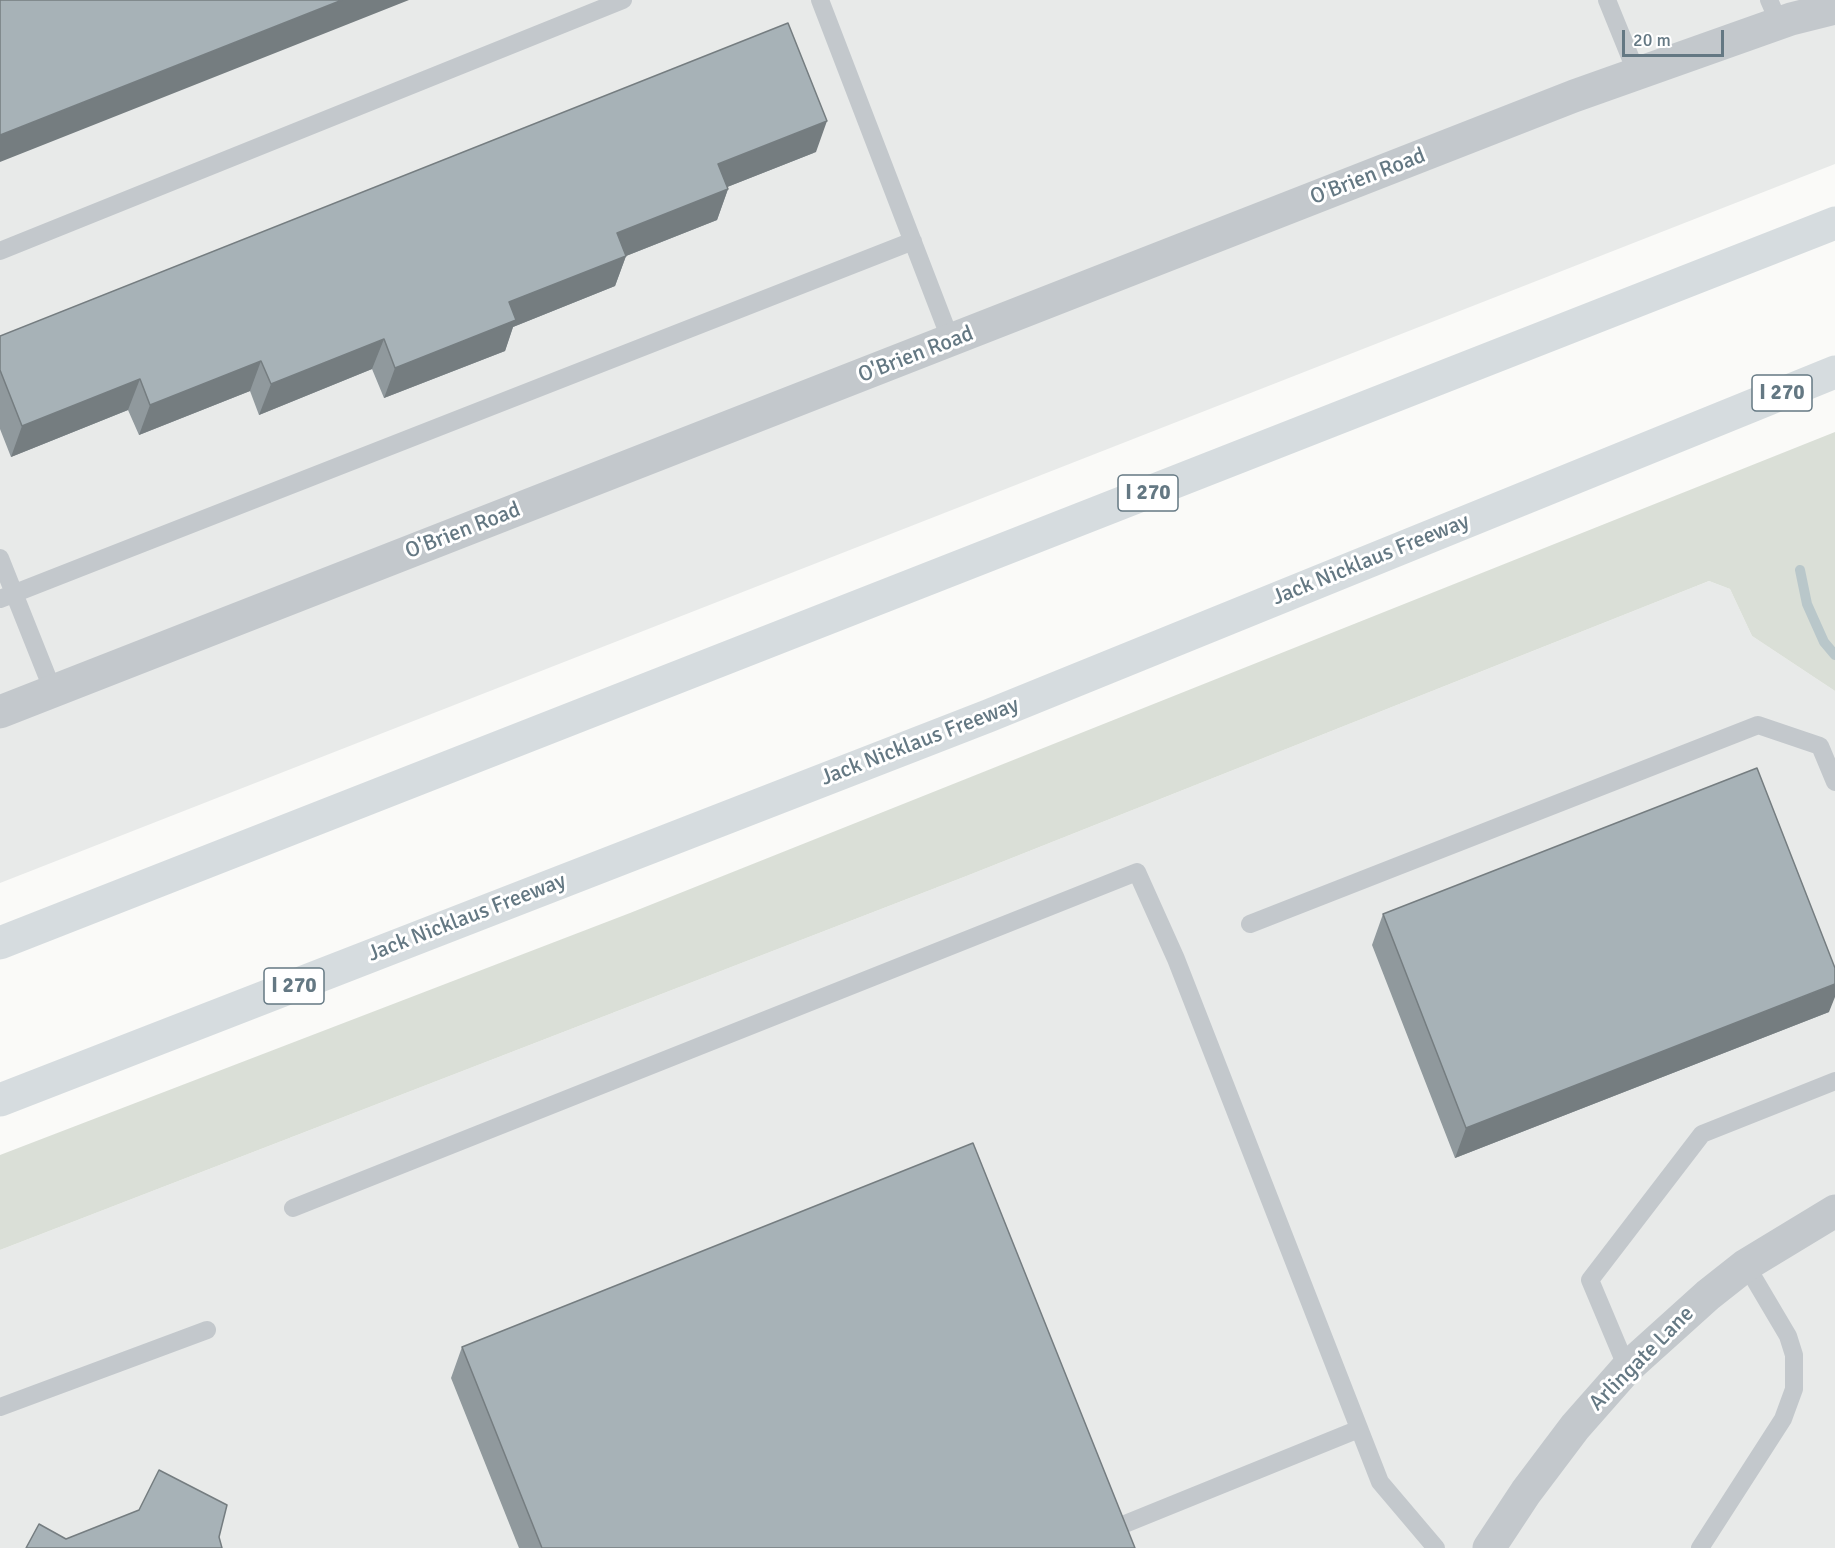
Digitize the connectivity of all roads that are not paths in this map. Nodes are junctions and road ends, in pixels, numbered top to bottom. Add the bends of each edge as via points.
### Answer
1 (623, 0) edge
2 (820, 0) edge
3 (1607, 0) edge
4 (1835, 8) edge
5 (1774, 11) edge
6 (1637, 74) junction
7 (1835, 223) edge
8 (913, 241) junction
9 (0, 251) edge
10 (951, 341) junction
11 (1835, 372) edge
12 (0, 558) edge
13 (7, 596) edge
14 (53, 691) junction
15 (0, 712) edge
16 (1835, 782) edge
17 (1250, 924) dead end
18 (0, 943) edge
19 (1835, 1081) edge
20 (0, 1100) edge
21 (293, 1208) dead end
22 (1835, 1211) edge
23 (1746, 1265) junction
24 (207, 1330) dead end
25 (1627, 1368) junction
26 (0, 1407) edge
27 (1359, 1429) junction
28 (1123, 1548) edge
29 (1436, 1548) edge
30 (1489, 1548) edge
31 (1700, 1548) edge

1 - 9 lane
2 - 8 lane
3 - 6 lane
4 - 5 street, O'Brien Road
5 - 6 street, O'Brien Road
6 - 10 street, O'Brien Road
7 - 18 highway, I 270
8 - 10 lane
8 - 13 lane
10 - 14 street, O'Brien Road
11 - 20 highway, Jack Nicklaus Freeway / I 270 via 999,711
12 - 13 lane
13 - 14 lane
14 - 15 street, O'Brien Road
16 - 17 lane via 1820,746 1758,725
19 - 25 lane via 1702,1134 1590,1280
21 - 27 lane via 1137,872 1176,959
22 - 23 street, Arlingate Lane
23 - 25 street, Arlingate Lane
23 - 31 lane via 1788,1336 1794,1355 1794,1389 1783,1419
24 - 26 lane
25 - 30 street, Arlingate Lane via 1540,1473
27 - 28 lane via 1115,1528
27 - 29 lane via 1380,1482

